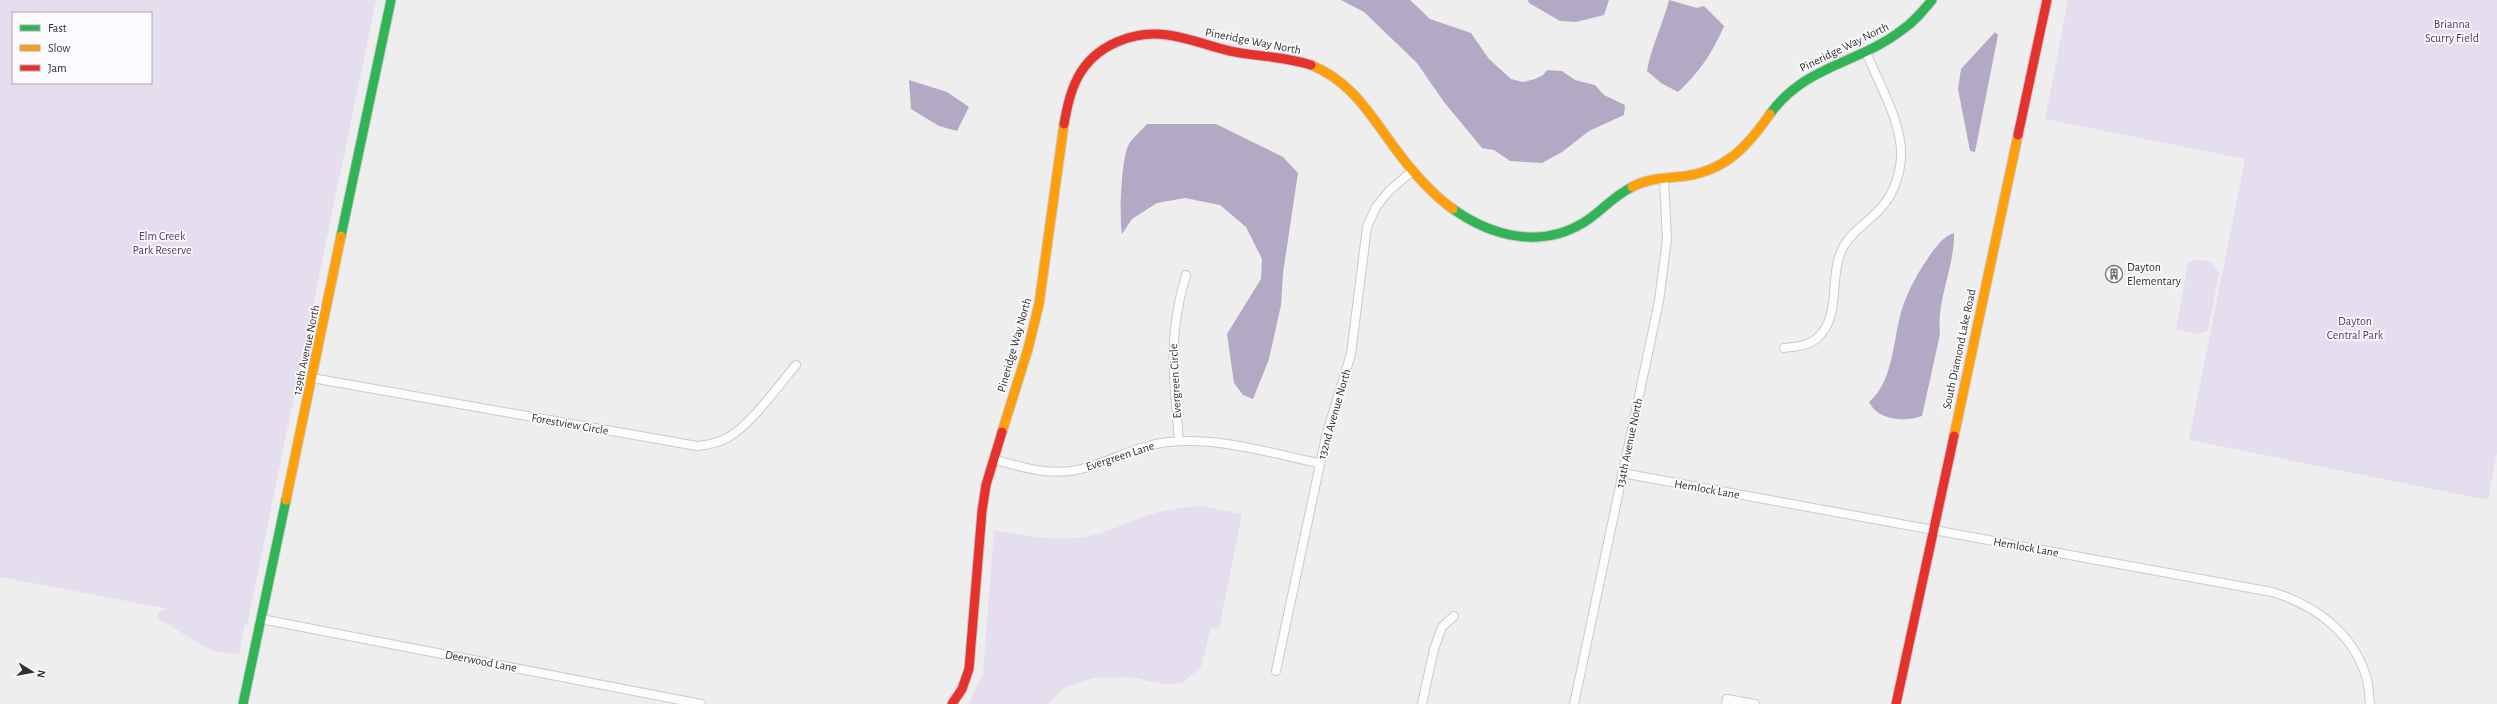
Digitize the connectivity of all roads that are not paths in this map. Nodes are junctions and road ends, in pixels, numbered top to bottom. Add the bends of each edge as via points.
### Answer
1 (391, 0) edge
2 (1932, 0) edge
3 (2047, 0) edge
4 (1866, 52) junction
5 (1412, 171) junction
6 (1664, 180) junction
7 (1186, 275) dead end
8 (1784, 348) dead end
9 (796, 365) dead end
10 (312, 378) junction
11 (1179, 441) junction
12 (993, 459) junction
13 (1319, 463) junction
14 (1622, 473) junction
15 (1932, 530) junction
16 (1454, 616) dead end
17 (261, 619) junction
18 (1276, 671) dead end
19 (1727, 701) edge
20 (243, 704) edge
21 (701, 704) edge
22 (952, 704) edge
23 (1422, 704) edge
24 (1574, 704) edge
25 (1755, 704) edge
26 (1896, 704) edge
27 (2370, 704) edge

1 - 10 street, 129th Avenue North
2 - 4 street, Pineridge Way North via 1912,24 1888,41
3 - 15 street, South Diamond Lake Road
4 - 6 street, Pineridge Way North via 1801,81 1770,112 1750,144 1721,166 1703,174
4 - 8 street via 1898,128 1901,157 1899,174 1887,200 1855,231 1839,257 1834,272 1829,321 1822,333 1813,342 1804,346
5 - 6 street, Pineridge Way North via 1468,219 1501,234 1521,238 1562,233 1584,223 1617,194 1648,181
5 - 12 street, Pineridge Way North via 1354,92 1328,73 1311,65 1228,50 1158,33 1126,38 1101,51 1081,71 1068,106 1052,194 1039,306
5 - 13 street, 132nd Avenue North via 1389,191 1376,207 1367,227 1351,354
6 - 14 street, 134th Avenue North via 1667,209 1665,266
7 - 11 street, Evergreen Circle via 1173,326 1172,355
9 - 10 street, Forestview Circle via 741,428 728,438 713,444 697,446
10 - 17 street, 129th Avenue North
11 - 12 street, Evergreen Lane via 1146,446 1067,472 1026,469
11 - 13 street, Evergreen Lane via 1220,443
12 - 22 street, Pineridge Way North via 982,511 969,669 962,689
13 - 18 street, 132nd Avenue North
14 - 15 street, Hemlock Lane
14 - 24 street, 134th Avenue North
15 - 26 street, South Diamond Lake Road
15 - 27 street, Hemlock Lane via 2272,592 2293,598 2327,619 2346,638 2366,676
16 - 23 street via 1442,627 1434,649
17 - 20 street, 129th Avenue North
17 - 21 street, Deerwood Lane
19 - 25 street

